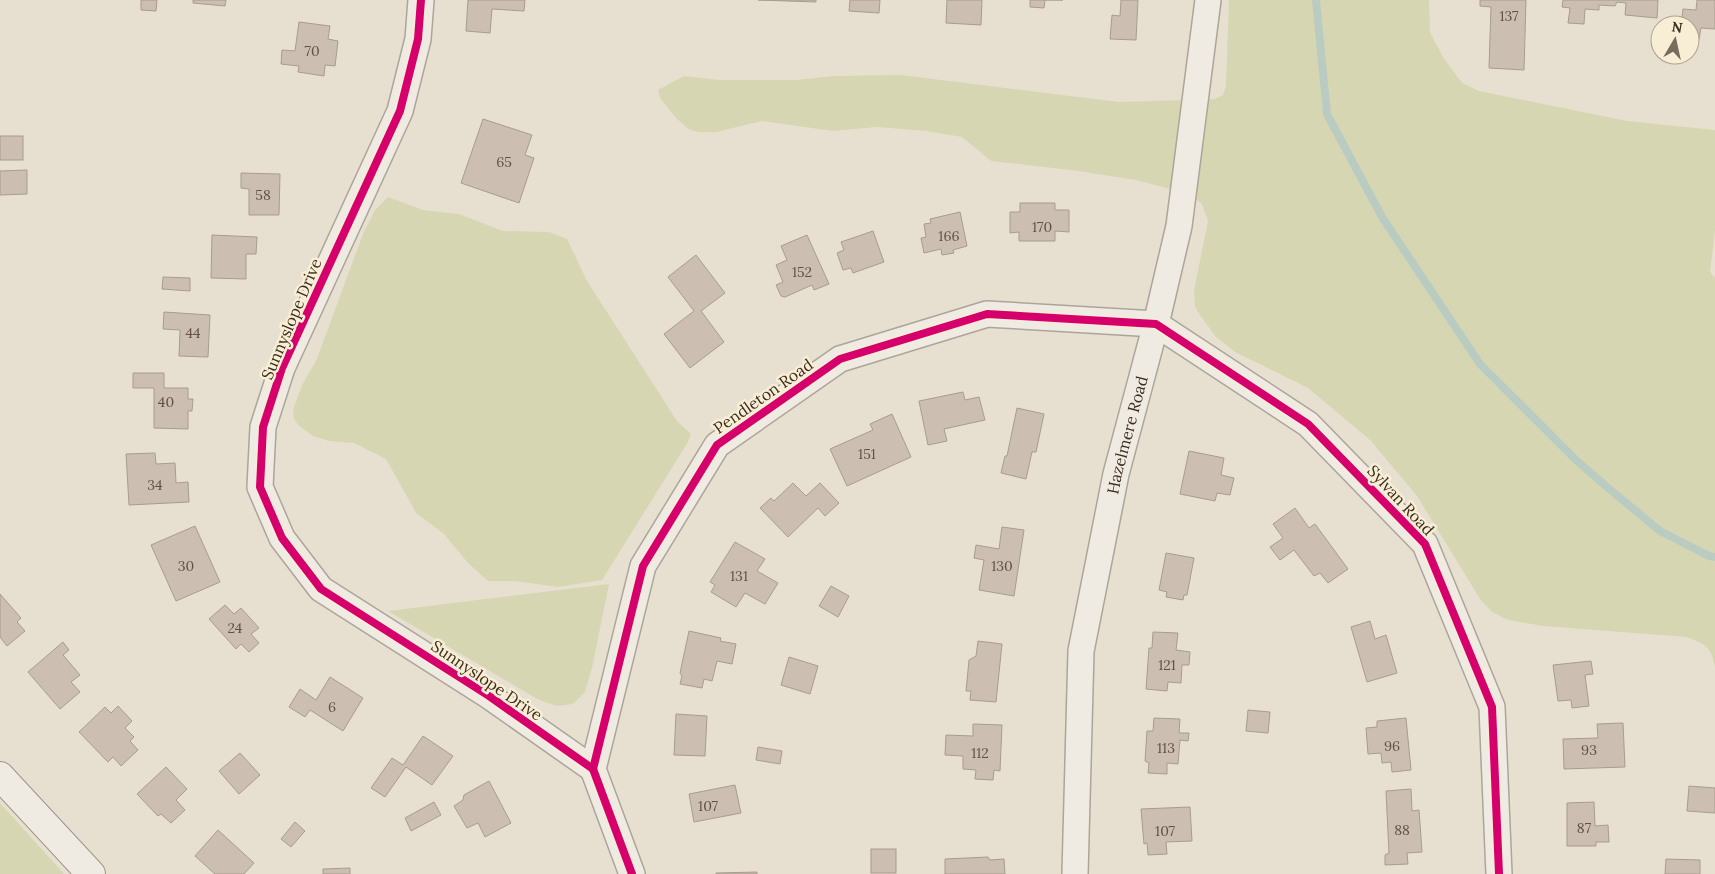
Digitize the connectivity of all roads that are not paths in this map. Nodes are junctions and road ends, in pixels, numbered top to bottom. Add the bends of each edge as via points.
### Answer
1 (421, 0) edge
2 (1208, 0) edge
3 (1156, 324) junction
4 (593, 769) junction
5 (0, 776) edge
6 (91, 874) edge
7 (632, 874) edge
8 (1075, 874) edge
9 (1499, 874) edge

1 - 4 street, Sunnyslope Drive via 418,39 400,110 282,368 263,427 260,487 282,538 321,589 489,696
2 - 3 street, Hazelmere Road via 1179,226
3 - 4 street, Pendleton Road via 987,314 840,359 717,445 643,566
3 - 8 street, Hazelmere Road via 1116,474 1081,651
3 - 9 street, Sylvan Road via 1308,424 1425,544 1492,707
4 - 7 street
5 - 6 main road

